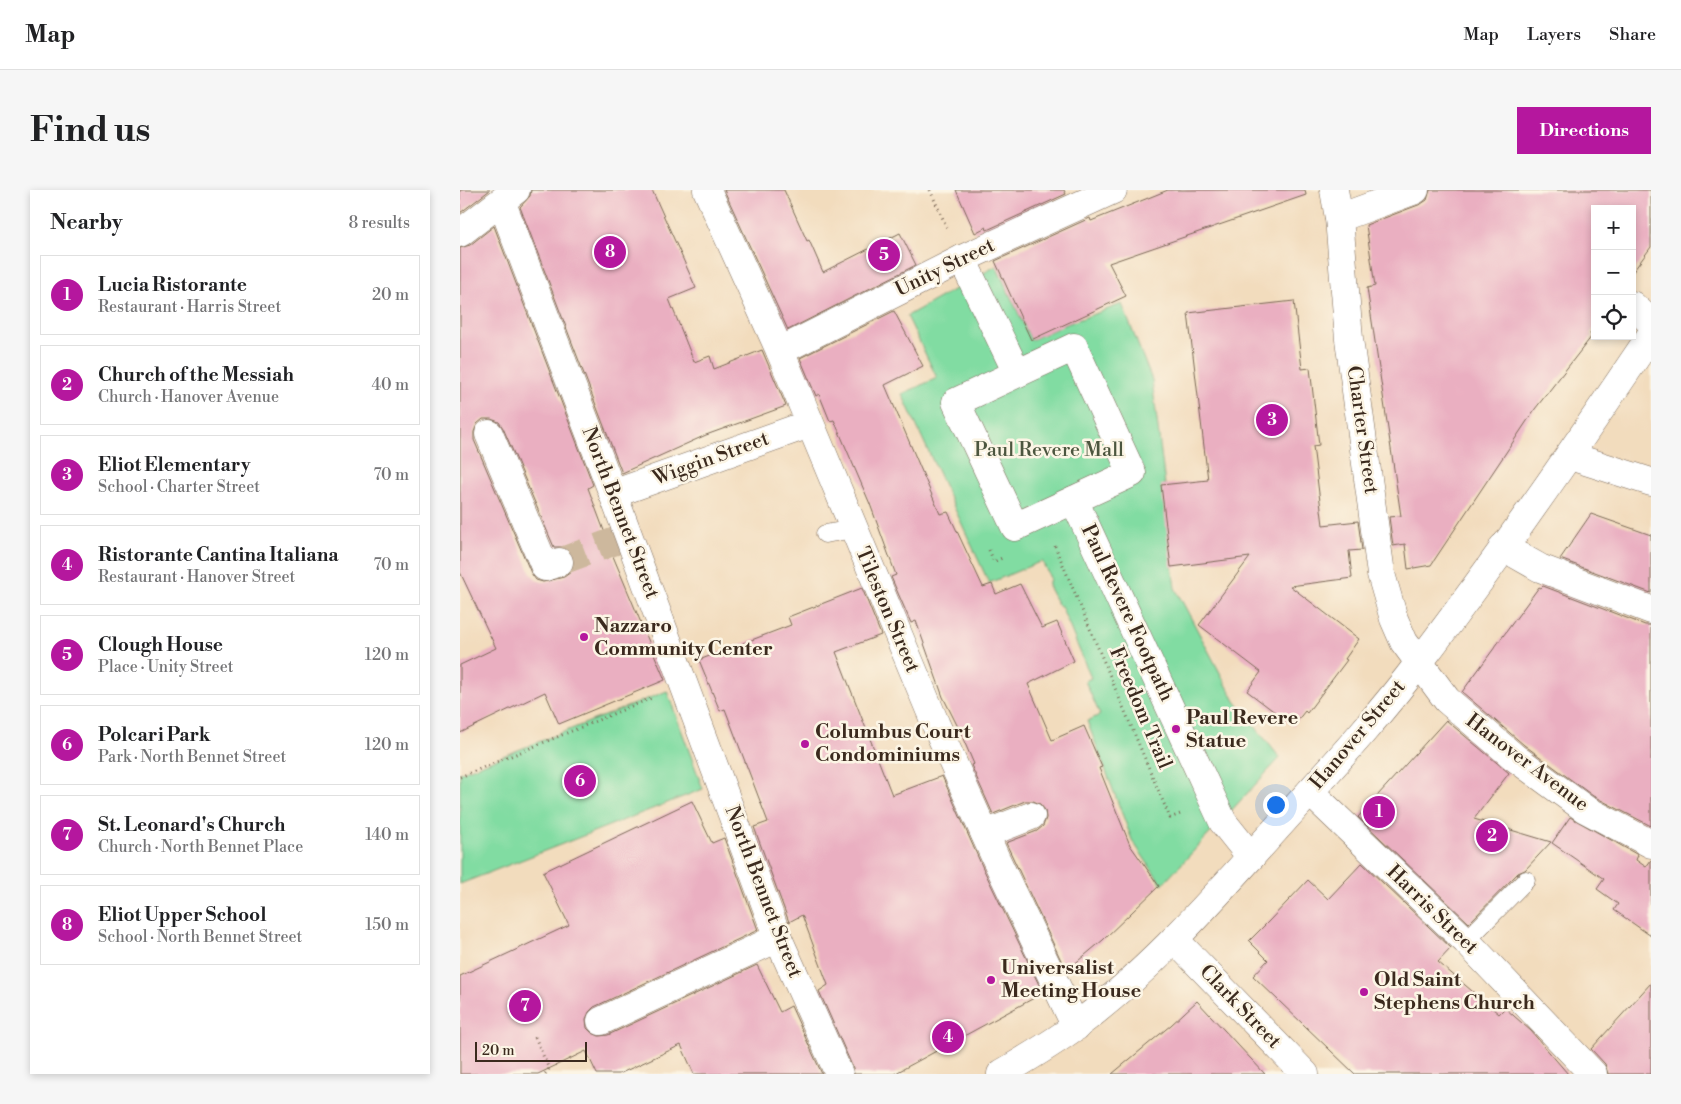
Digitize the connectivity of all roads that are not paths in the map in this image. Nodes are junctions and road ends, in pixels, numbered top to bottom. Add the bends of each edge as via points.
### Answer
1 (707, 190) edge
2 (1113, 190) edge
3 (1334, 190) edge
4 (1415, 190) edge
5 (509, 196) edge
6 (1075, 197) edge
7 (1339, 218) junction
8 (460, 234) edge
9 (956, 247) junction
10 (1636, 309) edge
11 (1651, 322) edge
12 (1651, 335) edge
13 (780, 351) junction
14 (1017, 374) junction
15 (809, 424) junction
16 (488, 434) dead end
17 (1570, 456) junction
18 (1651, 482) edge
19 (613, 494) junction
20 (1074, 500) junction
21 (1503, 547) junction
22 (560, 562) tunnel mouth
23 (1651, 610) edge
24 (1420, 662) junction
25 (1310, 792) junction
26 (1031, 816) dead end
27 (984, 834) junction
28 (1651, 844) edge
29 (1250, 857) junction
30 (1526, 880) dead end
31 (778, 938) junction
32 (1175, 940) junction
33 (1466, 941) junction
34 (601, 1021) dead end
35 (1076, 1027) junction
36 (839, 1074) edge
37 (1001, 1074) edge
38 (1304, 1074) edge
39 (1593, 1074) edge

1 - 13 street, Tileston Street
2 - 6 street, Unity Street
3 - 7 street, Charter Street
4 - 7 street
5 - 8 street
5 - 19 street, North Bennet Street
6 - 9 street, Unity Street
7 - 24 street, Charter Street via 1350,339 1382,574 1394,619 1404,642
9 - 13 street, Unity Street
9 - 14 street
10 - 11 street
12 - 17 street, Hanover Street
13 - 15 street, Tileston Street
14 - 20 street, Paul Revere Footpath via 1074,347 1132,473
14 - 20 street, Paul Revere Footpath via 956,402 1015,527
15 - 19 street, Wiggin Street
15 - 27 street, Tileston Street
16 - 22 street via 545,567
17 - 18 street
17 - 21 street, Hanover Street
19 - 31 street, North Bennet Street
20 - 29 street, Paul Revere Footpath via 1223,822
21 - 23 street via 1540,568
21 - 24 street, Hanover Street
24 - 25 street, Hanover Street
24 - 28 street, Hanover Avenue via 1447,700 1514,757 1585,809
25 - 29 street, Hanover Street
25 - 33 street, Harris Street
26 - 27 street
27 - 35 street, Tileston Street
29 - 32 street, Hanover Street
30 - 33 lane
31 - 34 street
31 - 36 street, North Bennet Street
32 - 35 street, Hanover Street
32 - 38 street, Clark Street
33 - 39 street, Harris Street
35 - 37 street, Hanover Street

